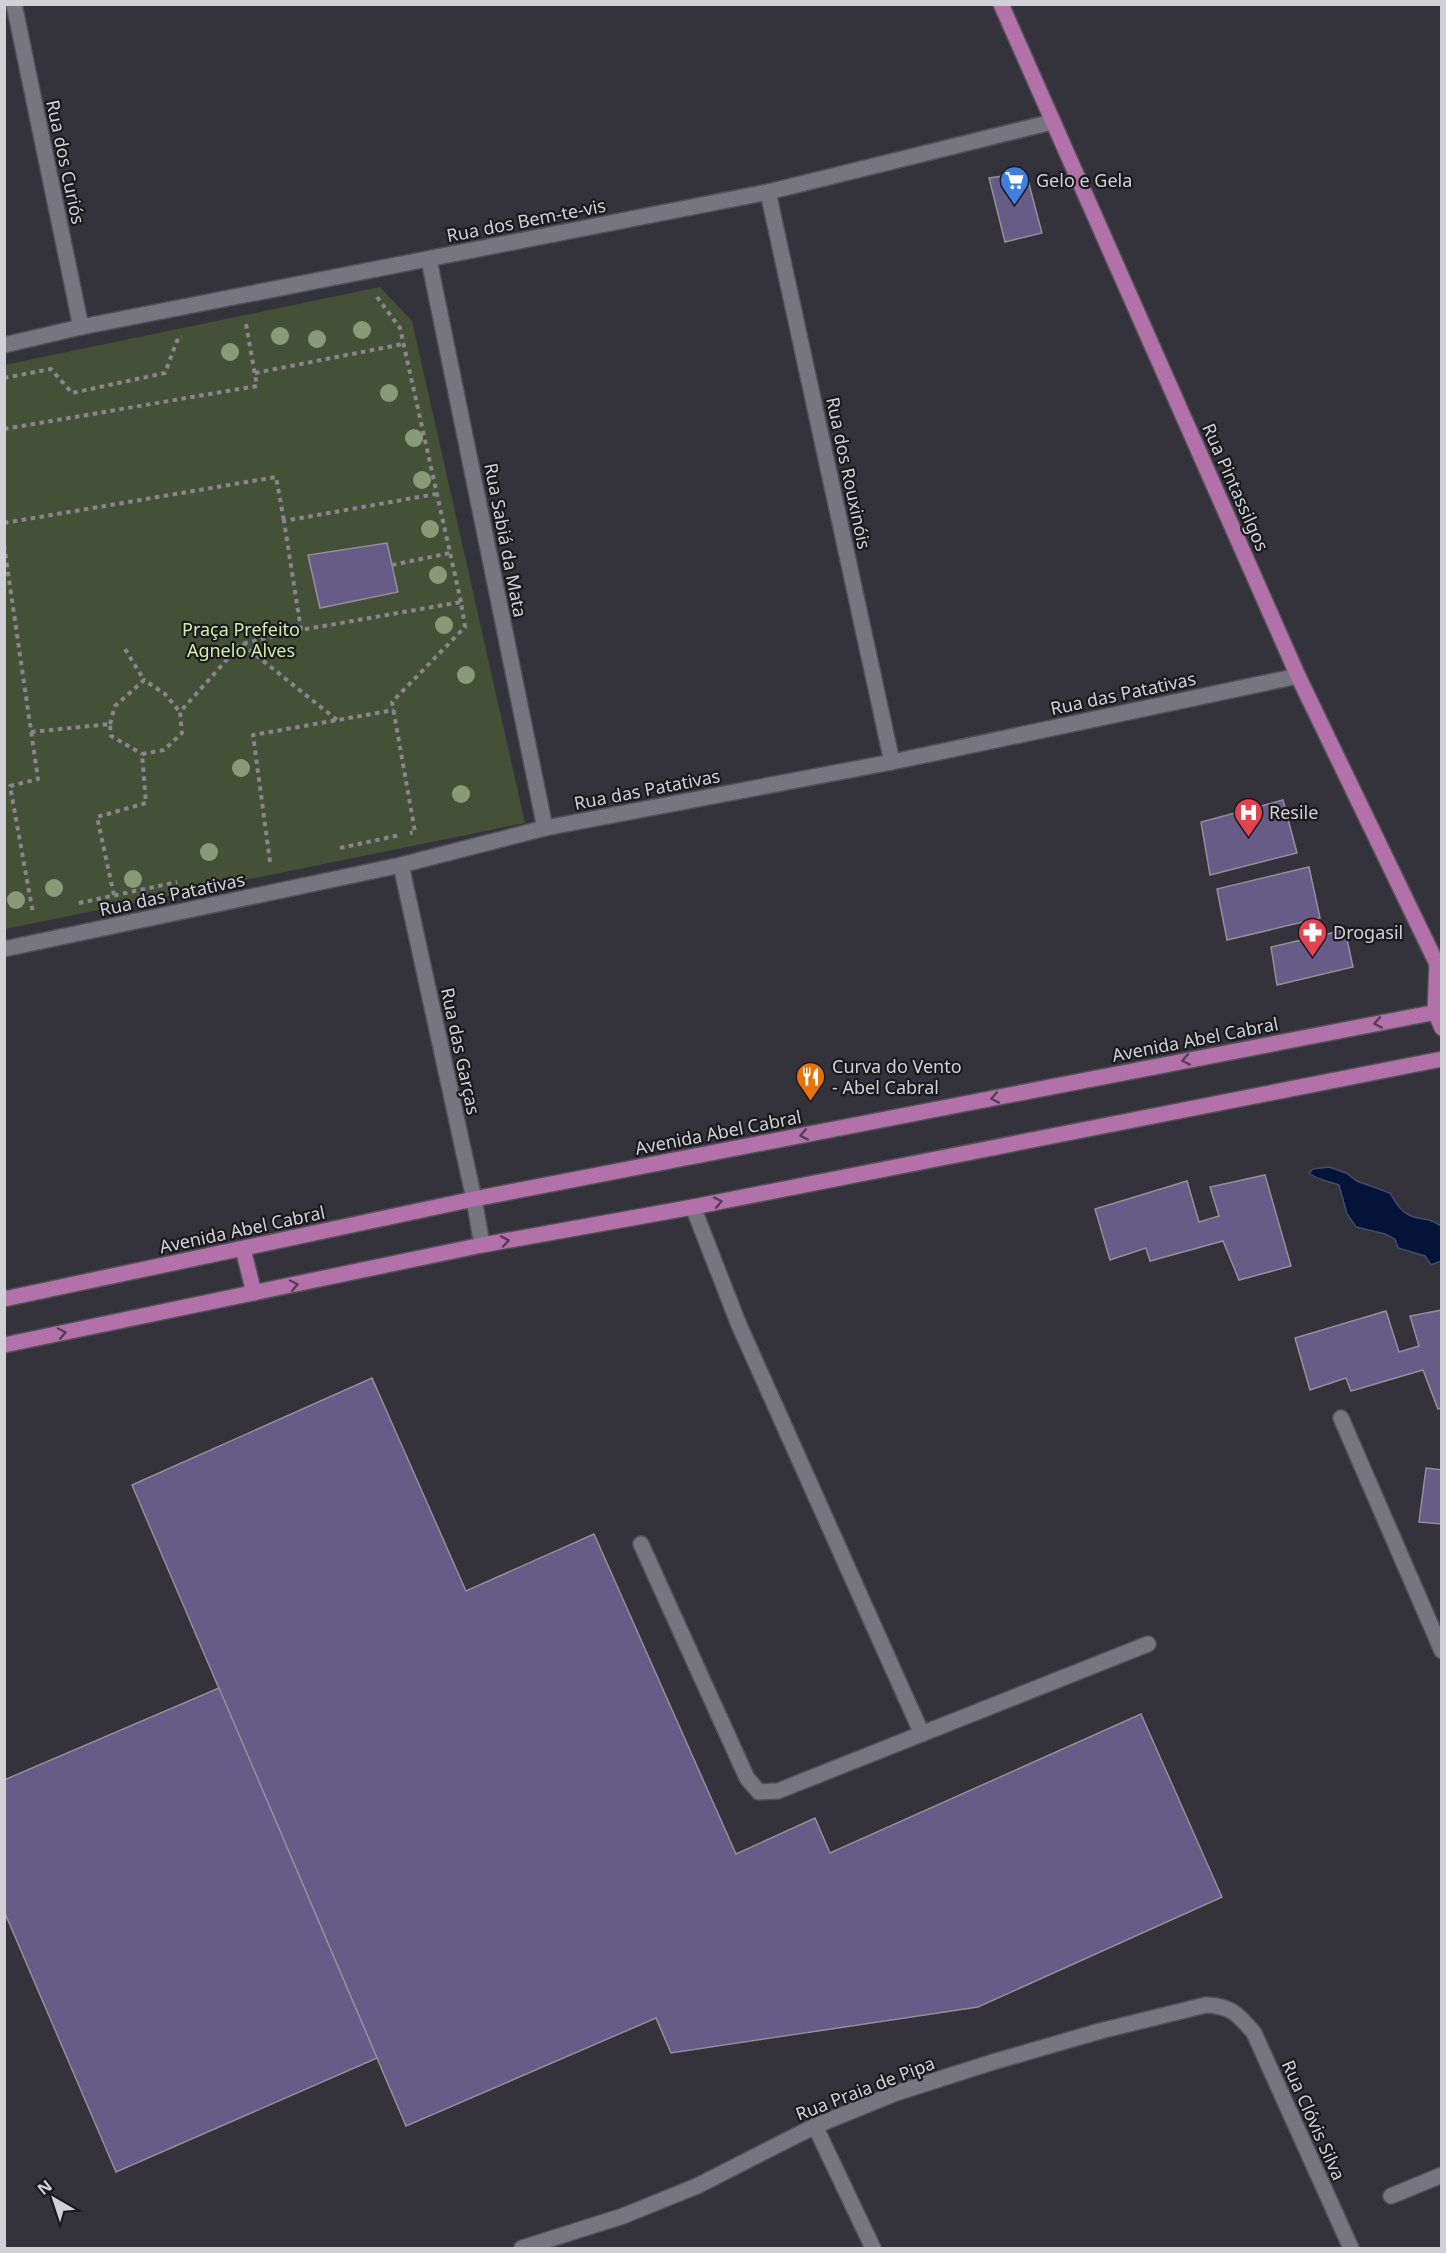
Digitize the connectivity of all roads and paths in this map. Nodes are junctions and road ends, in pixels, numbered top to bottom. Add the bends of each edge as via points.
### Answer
1 (14, 4) edge
2 (1001, 4) edge
3 (1008, 4) edge
4 (1010, 21) junction
5 (1052, 122) junction
6 (768, 192) junction
7 (429, 260) junction
8 (366, 299) dead end
9 (257, 322) dead end
10 (246, 324) junction
11 (81, 327) junction
12 (235, 327) dead end
13 (190, 336) dead end
14 (403, 344) junction
15 (4, 345) edge
16 (255, 373) junction
17 (4, 378) edge
18 (4, 429) edge
19 (436, 494) junction
20 (284, 521) junction
21 (4, 523) edge
22 (4, 545) edge
23 (450, 553) junction
24 (392, 565) dead end
25 (461, 602) junction
26 (301, 630) junction
27 (241, 644) junction
28 (125, 649) dead end
29 (1298, 676) junction
30 (144, 680) junction
31 (394, 710) junction
32 (180, 712) junction
33 (337, 720) junction
34 (110, 724) junction
35 (31, 732) junction
36 (142, 754) junction
37 (892, 762) junction
38 (544, 828) junction
39 (337, 848) dead end
40 (282, 860) dead end
41 (270, 862) junction
42 (259, 865) dead end
43 (401, 865) junction
44 (181, 881) dead end
45 (33, 913) dead end
46 (4, 949) edge
47 (1439, 966) edge
48 (1438, 1011) edge
49 (1442, 1028) edge
50 (1442, 1059) edge
51 (474, 1199) junction
52 (693, 1207) junction
53 (482, 1245) junction
54 (243, 1249) junction
55 (254, 1293) junction
56 (4, 1299) edge
57 (4, 1345) edge
58 (1341, 1418) dead end
59 (641, 1544) dead end
60 (1148, 1644) dead end
61 (1442, 1651) edge
62 (922, 1734) junction
63 (1234, 2012) joint
64 (815, 2126) junction
65 (1442, 2175) edge
66 (1391, 2196) dead end
67 (522, 2248) edge
68 (873, 2248) edge
69 (1351, 2248) edge

1 - 11 street, Rua dos Curiós
2 - 4 main road
3 - 4 main road
4 - 5 main road, Rua Pintassilgos
5 - 6 street, Rua dos Bem-te-vis
5 - 29 main road, Rua Pintassilgos
6 - 7 street, Rua dos Bem-te-vis
6 - 37 street, Rua dos Rouxinóis
7 - 11 street, Rua dos Bem-te-vis
7 - 38 street, Rua Sabiá da Mata
8 - 14 path via 377,296 400,328
9 - 10 path
10 - 12 path
10 - 16 path
11 - 15 street, Rua dos Bem-te-vis
13 - 17 path via 178,338 165,373 72,393 51,369
14 - 16 path
14 - 19 path
16 - 18 path via 257,386
19 - 20 path
19 - 23 path
20 - 21 path via 276,477
20 - 26 path
22 - 35 path
23 - 24 path
23 - 25 path
25 - 26 path
25 - 31 path via 465,627 392,702
26 - 27 path
27 - 32 path
27 - 33 path
28 - 30 path
29 - 37 street, Rua das Patativas
29 - 47 main road, Rua Pintassilgos
30 - 32 path via 165,694
30 - 34 path via 116,706
31 - 33 path
31 - 39 path via 415,832
32 - 36 path via 182,733 164,750
33 - 41 path via 253,735
34 - 35 path
34 - 36 path via 111,736
35 - 45 path via 38,779 10,786
36 - 44 path via 146,803 97,817 114,895
37 - 38 street, Rua das Patativas
38 - 43 street, Rua das Patativas
40 - 41 path
41 - 42 path
43 - 46 street, Rua das Patativas
43 - 51 street, Rua das Garças
47 - 48 main road, Rua Pintassilgos
48 - 49 main road
48 -> 51 main road, Avenida Abel Cabral
52 -> 50 main road
51 - 53 street, Rua das Garças
51 - 54 main road, Avenida Abel Cabral
53 -> 52 main road
52 - 62 street via 739,1325
55 -> 53 main road
54 - 55 main road
54 - 56 main road, Avenida Abel Cabral
57 -> 55 main road
58 - 61 street
59 - 62 street via 747,1778 759,1791 778,1791
60 - 62 street
63 - 64 street, Rua Praia de Pipa via 1223,2006 1206,2005 1101,2031 896,2093
63 - 69 street, Rua Clóvis Silva via 1254,2033
64 - 67 street, Rua Praia de Pipa via 697,2186 623,2216
64 - 68 street
65 - 66 street

